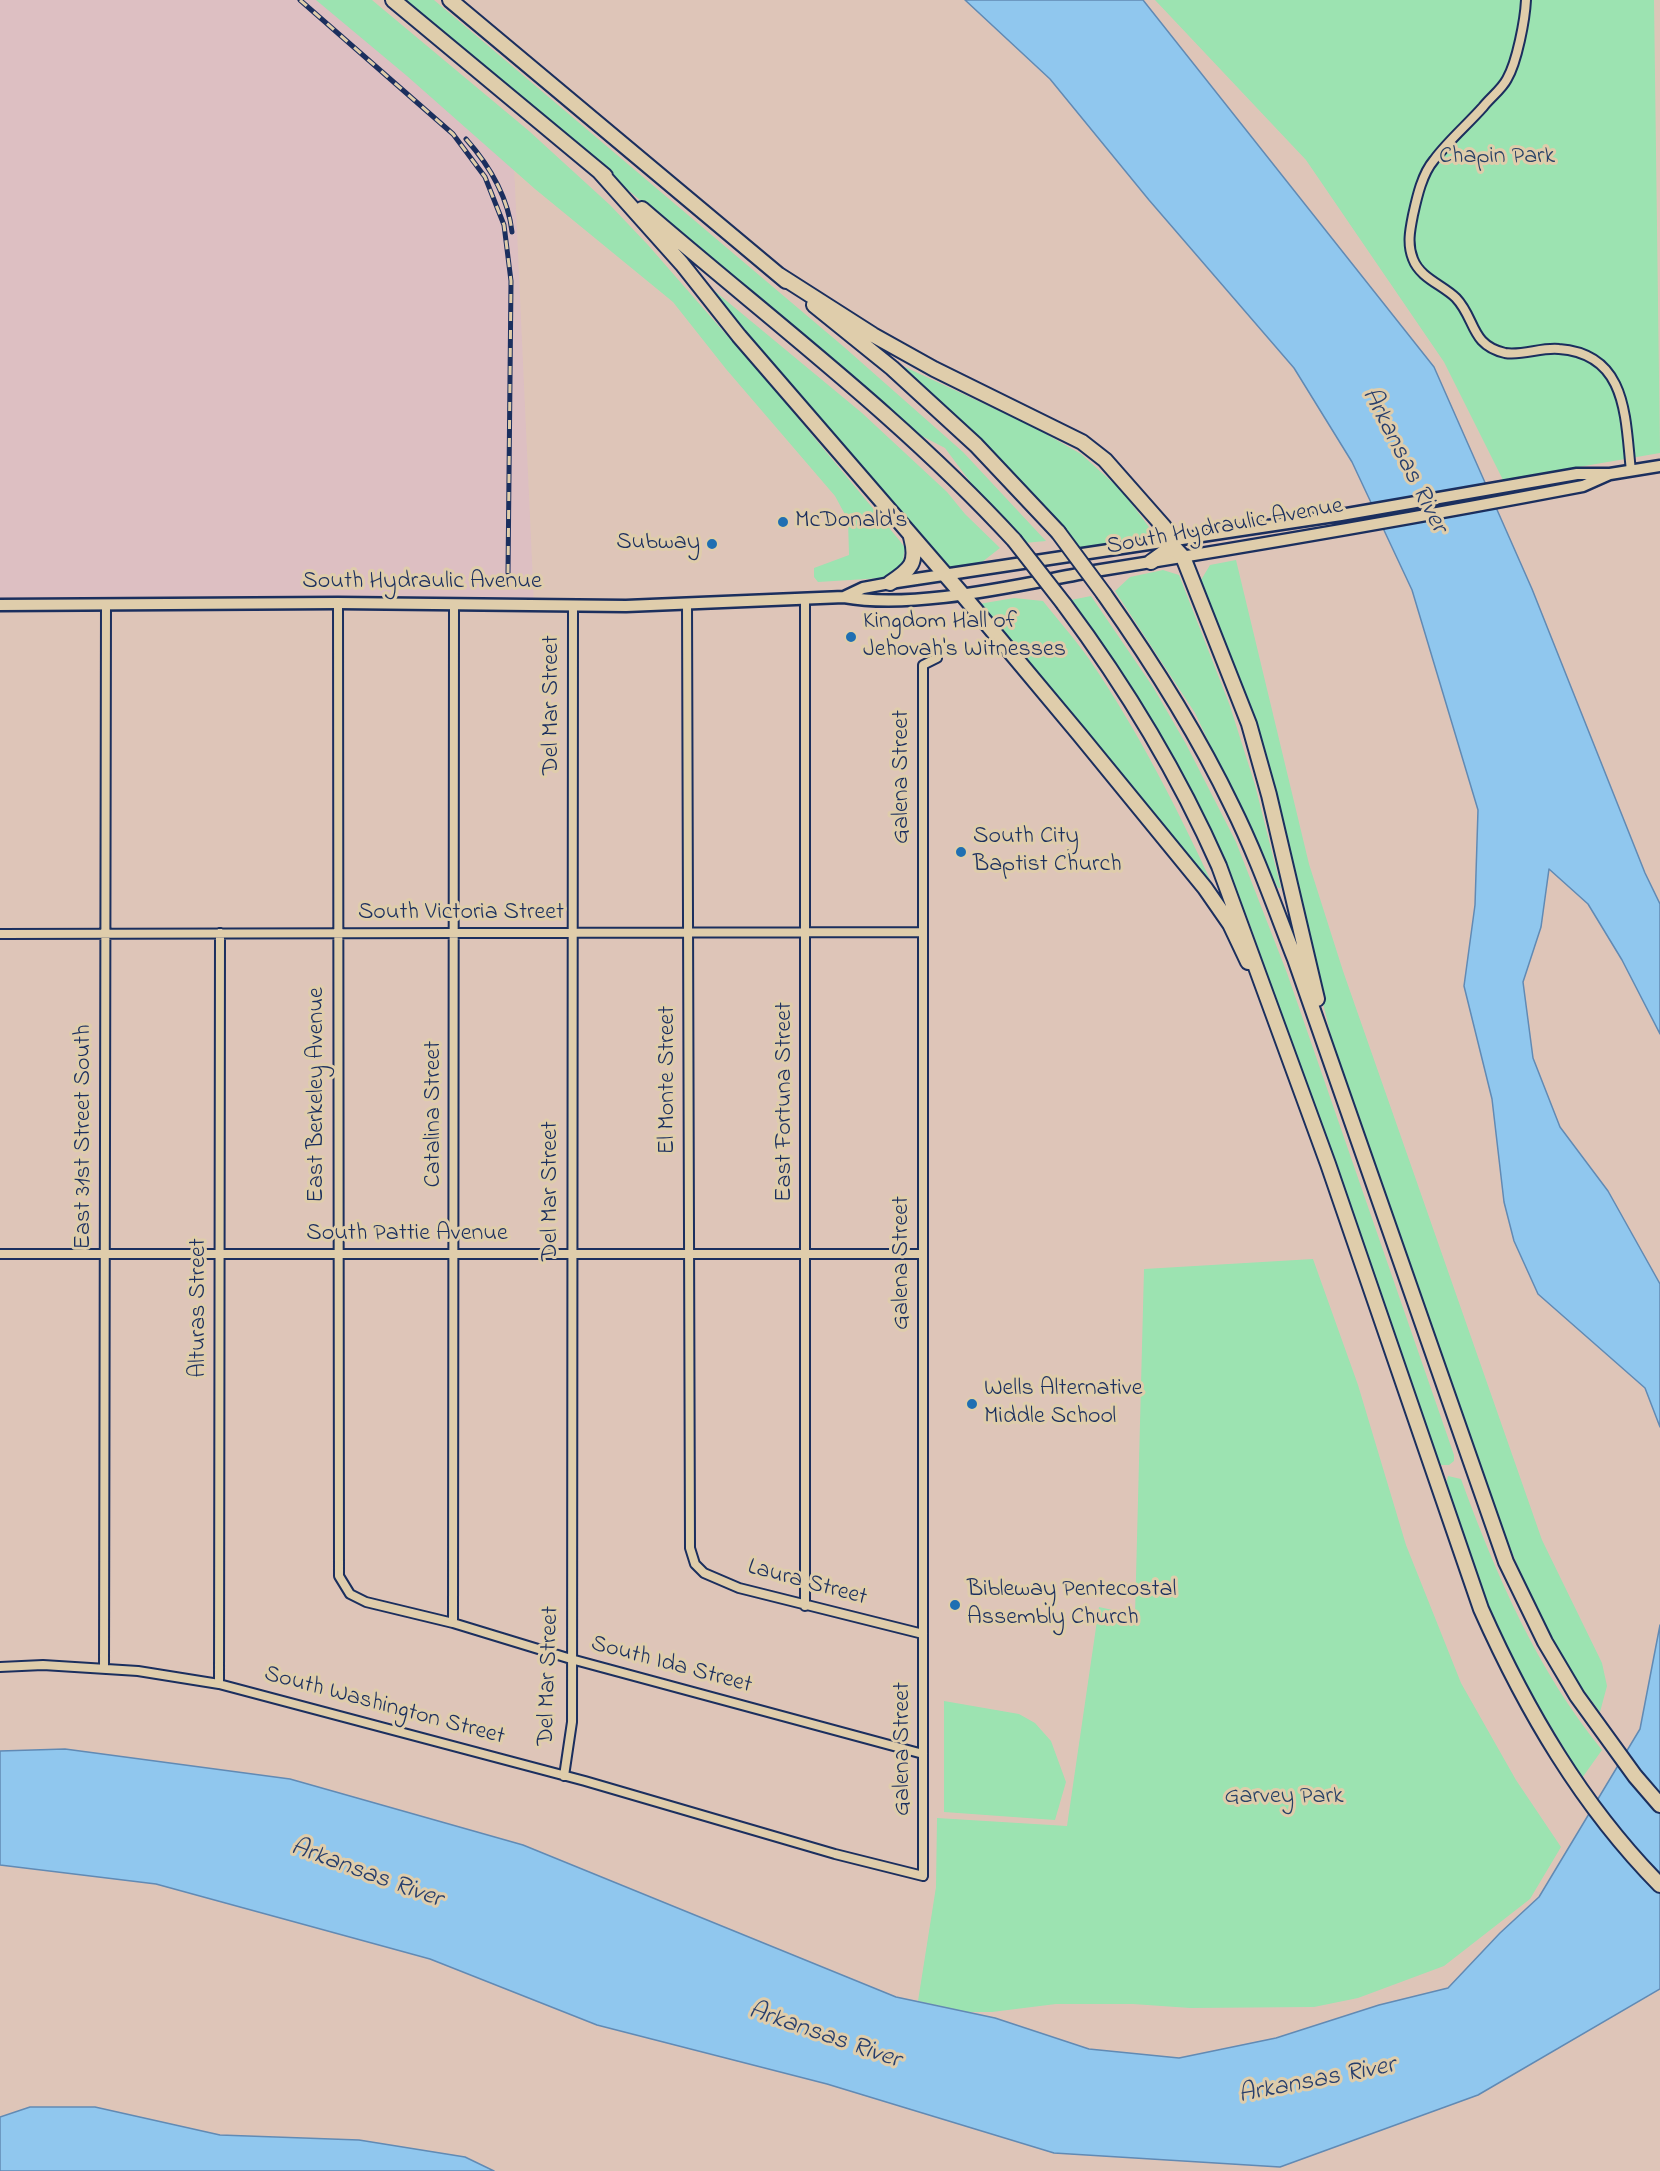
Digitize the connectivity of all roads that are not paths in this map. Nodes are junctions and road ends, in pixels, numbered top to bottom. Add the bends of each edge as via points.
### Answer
1 (393, 0) edge
2 (450, 0) edge
3 (1526, 0) edge
4 (599, 171) junction
5 (779, 274) junction
6 (1660, 466) edge
7 (1631, 471) junction
8 (1610, 474) junction
9 (911, 535) junction
10 (1169, 542) junction
11 (1183, 557) junction
12 (1151, 562) junction
13 (947, 576) junction
14 (890, 583) junction
15 (962, 594) junction
16 (844, 597) junction
17 (805, 598) junction
18 (338, 603) junction
19 (454, 604) junction
20 (687, 604) junction
21 (0, 605) edge
22 (106, 605) junction
23 (573, 606) junction
24 (937, 658) dead end
25 (921, 932) junction
26 (105, 933) junction
27 (220, 933) junction
28 (338, 933) junction
29 (454, 933) junction
30 (806, 933) junction
31 (0, 934) edge
32 (572, 934) junction
33 (688, 934) junction
34 (1289, 1053) junction
35 (1333, 1072) junction
36 (0, 1254) edge
37 (104, 1254) junction
38 (219, 1254) junction
39 (337, 1254) junction
40 (454, 1254) junction
41 (571, 1254) junction
42 (688, 1254) junction
43 (806, 1254) junction
44 (923, 1254) junction
45 (692, 1555) joint
46 (345, 1586) joint
47 (806, 1606) junction
48 (453, 1623) junction
49 (923, 1634) junction
50 (572, 1659) junction
51 (0, 1667) edge
52 (104, 1669) junction
53 (219, 1684) junction
54 (923, 1754) junction
55 (564, 1776) junction
56 (1660, 1805) edge
57 (923, 1876) joint
58 (1660, 1885) edge

1 - 4 highway
2 - 5 highway
3 - 7 street via 1525,20 1507,79 1432,161 1418,193 1408,238 1413,261 1429,280 1466,310 1474,334 1493,349 1508,353 1557,348 1580,352 1612,375 1623,405
4 - 9 highway
4 - 34 highway, bridge via 934,457 1014,540 1114,672 1158,743 1200,823 1239,914
5 - 10 highway via 934,369 1082,441 1106,460 1164,527
5 - 35 highway, bridge via 976,445 1058,532 1153,664 1233,807 1287,939
6 - 7 street, South Hydraulic Avenue
7 - 8 street, South Hydraulic Avenue
8 - 10 street, South Hydraulic Avenue via 1577,474 1524,482
8 - 11 street, South Hydraulic Avenue via 1583,486
9 - 13 highway
9 - 14 highway via 913,563
10 - 11 highway
10 - 12 highway via 1166,552
10 - 13 street, South Hydraulic Avenue
11 - 12 street, South Hydraulic Avenue
11 - 35 highway via 1249,724
12 - 15 street, South Hydraulic Avenue
13 - 14 street, South Hydraulic Avenue
13 - 15 highway
14 - 16 street, South Hydraulic Avenue via 863,588
15 - 16 street, South Hydraulic Avenue via 866,601
15 - 34 highway via 1205,888 1230,924
16 - 17 street, South Hydraulic Avenue
17 - 20 street, South Hydraulic Avenue
17 - 30 street, East Fortuna Street
18 - 19 street, South Hydraulic Avenue
18 - 22 street, South Hydraulic Avenue
18 - 28 street, East Berkeley Avenue
19 - 23 street, South Hydraulic Avenue
19 - 29 street, Catalina Street
20 - 23 street, South Hydraulic Avenue
20 - 33 street, El Monte Street
21 - 22 street, South Hydraulic Avenue
22 - 26 street, East 31st Street South
23 - 32 street, Del Mar Street
24 - 25 street, Galena Street via 923,665
25 - 30 street, South Victoria Street
25 - 44 street, Galena Street
26 - 27 street, South Victoria Street
26 - 31 street, South Victoria Street
26 - 37 street, East 31st Street South
27 - 28 street, South Victoria Street
27 - 38 street, Alturas Street
28 - 29 street, South Victoria Street
28 - 39 street, East Berkeley Avenue
29 - 32 street, South Victoria Street
29 - 40 street, Catalina Street
30 - 33 street, South Victoria Street
30 - 43 street, East Fortuna Street
32 - 33 street, South Victoria Street
32 - 41 street, Del Mar Street
33 - 42 street, El Monte Street
34 - 58 highway via 1481,1609 1558,1756 1609,1828
35 - 56 highway via 1506,1562 1545,1642 1593,1721
36 - 37 street, South Pattie Avenue
37 - 38 street, South Pattie Avenue
37 - 52 street, East 31st Street South
38 - 39 street, South Pattie Avenue
38 - 53 street, Alturas Street
39 - 40 street, South Pattie Avenue
39 - 46 street, East Berkeley Avenue via 338,1568
40 - 41 street, South Pattie Avenue
40 - 48 street, Catalina Street
41 - 42 street, South Pattie Avenue
41 - 50 street, Del Mar Street
42 - 43 street, South Pattie Avenue
42 - 45 street, El Monte Street
43 - 44 street, South Pattie Avenue
43 - 47 street, East Fortuna Street
44 - 49 street, Galena Street
45 - 47 street, Laura Street via 699,1568 710,1576
46 - 48 street, South Ida Street via 350,1594 366,1602
47 - 49 street, Laura Street
48 - 50 street, South Ida Street
49 - 54 street, Galena Street
50 - 54 street, South Ida Street
50 - 55 street, Del Mar Street via 571,1733
51 - 52 street, South Washington Street
52 - 53 street, South Washington Street
53 - 55 street, South Washington Street
54 - 57 street, Galena Street
55 - 57 street, South Washington Street

